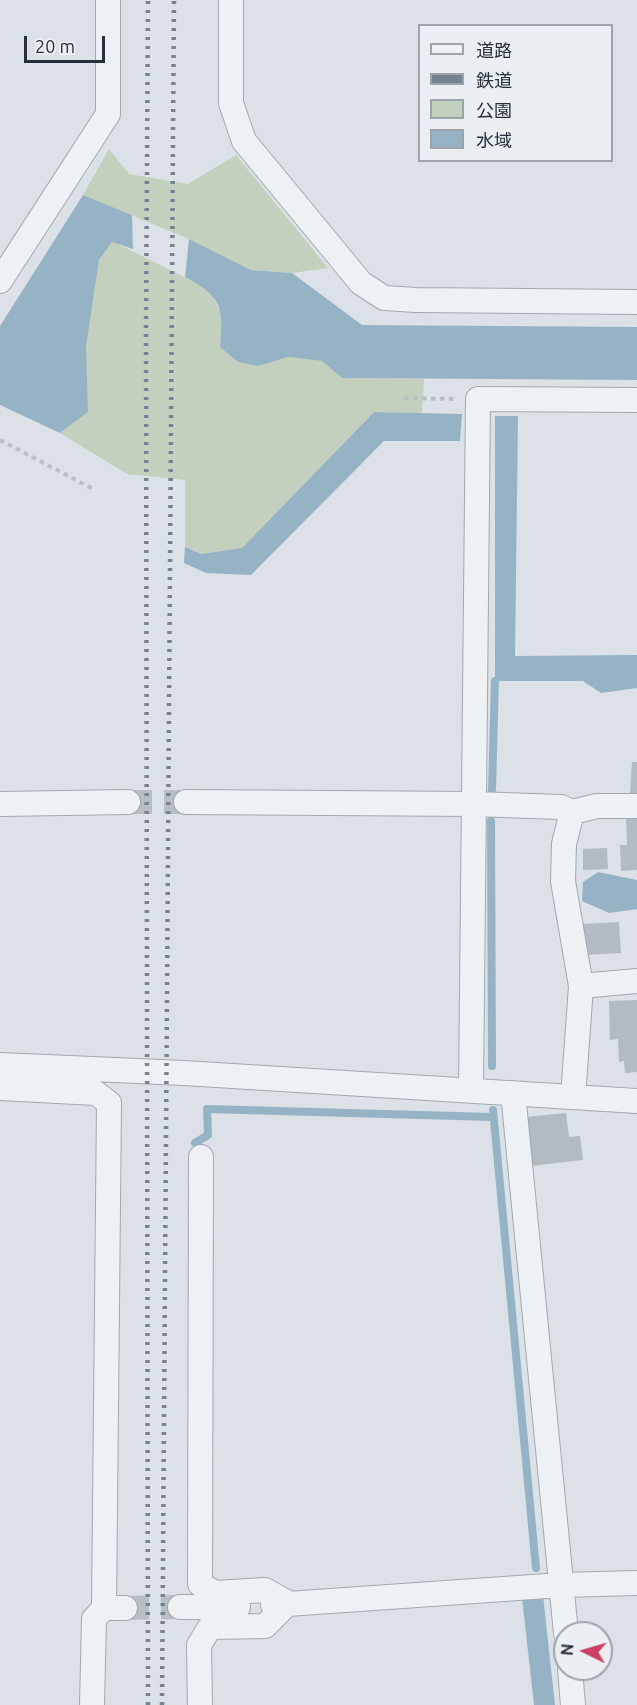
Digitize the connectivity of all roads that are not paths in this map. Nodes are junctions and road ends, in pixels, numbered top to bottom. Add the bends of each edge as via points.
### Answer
1 (108, 0) edge
2 (231, 0) edge
3 (0, 281) edge
4 (637, 302) edge
5 (637, 400) edge
6 (128, 802) tunnel mouth
7 (186, 802) tunnel mouth
8 (0, 804) edge
9 (474, 804) junction
10 (637, 806) edge
11 (572, 812) junction
12 (637, 981) edge
13 (581, 986) junction
14 (0, 1065) edge
15 (0, 1088) edge
16 (471, 1090) junction
17 (513, 1093) junction
18 (573, 1097) junction
19 (637, 1101) edge
20 (201, 1157) dead end
21 (637, 1584) edge
22 (561, 1585) junction
23 (288, 1604) junction
24 (180, 1607) tunnel mouth
25 (565, 1621) edge
26 (571, 1681) edge
27 (92, 1705) edge
28 (200, 1705) edge
29 (573, 1705) edge

1 - 3 street via 108,114
2 - 4 street via 231,103 244,141 361,283 384,298
5 - 9 street via 478,399
6 - 8 street
7 - 9 street
9 - 11 street via 561,807
9 - 16 street
10 - 11 street via 597,806
11 - 13 street via 564,844 563,881
12 - 13 street
13 - 18 street
14 - 16 street
15 - 27 street via 96,1093 109,1103 114,1608 94,1619
16 - 17 street
17 - 18 street
17 - 22 street
18 - 19 street
20 - 23 street via 200,1584 215,1593 265,1590
21 - 22 street
22 - 23 street
22 - 25 street
23 - 24 street
23 - 28 street via 265,1626 210,1627 199,1645
26 - 29 street

